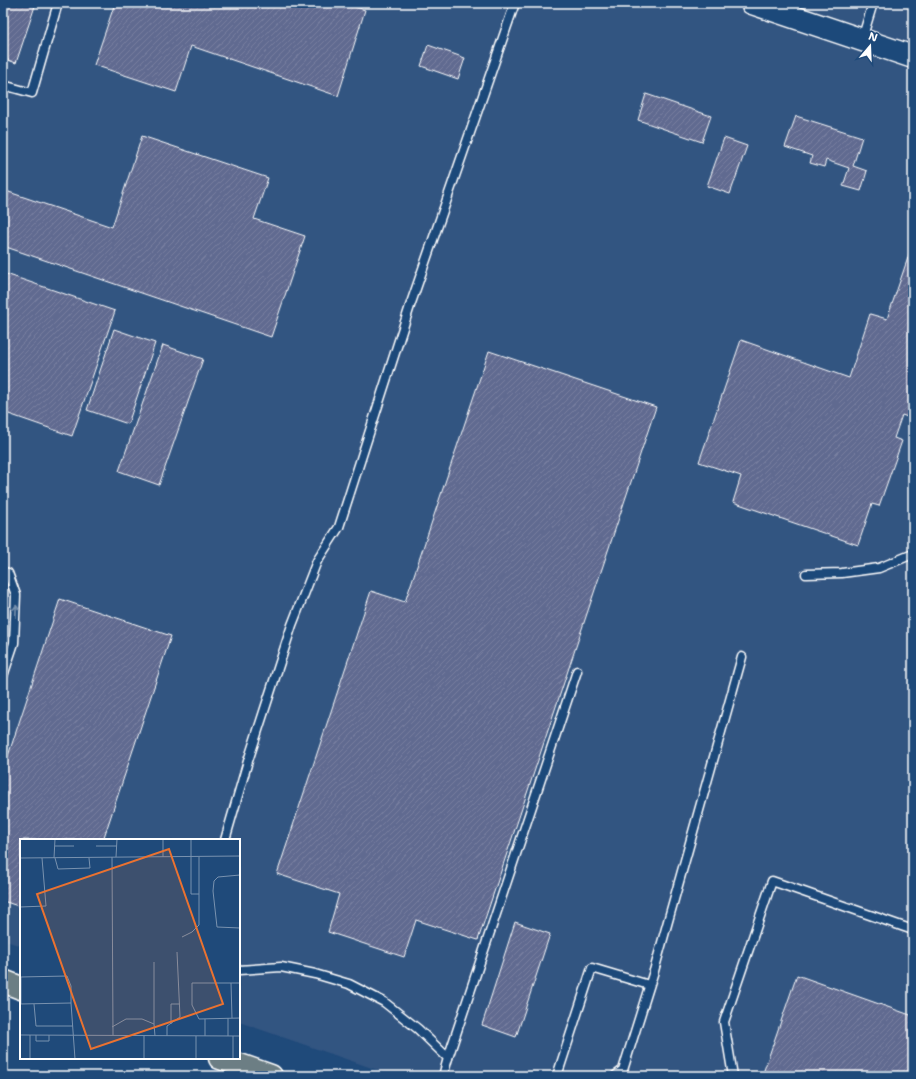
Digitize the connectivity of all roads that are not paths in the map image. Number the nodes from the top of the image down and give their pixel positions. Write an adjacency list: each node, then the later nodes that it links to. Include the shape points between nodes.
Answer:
1 (58, 3): 7 (lane, via 32,93)
2 (514, 3): 14 (lane, via 410,306 339,527 317,561 292,625)
3 (752, 3): 5 (main road)
4 (873, 3): 5 (lane)
5 (862, 40): 6 (main road)
6 (913, 57)
7 (3, 85)
8 (913, 554): 10 (lane, via 879,568)
9 (3, 572): 13 (lane, one-way to 9, via 14,642 16,595 8,573)
10 (806, 574)
11 (742, 657): 18 (lane)
12 (577, 671): 20 (lane)
13 (3, 676)
14 (225, 839)
15 (913, 930): 26 (lane, via 772,881 724,1022)
16 (240, 970): 20 (lane, via 281,968 349,984 384,1002 418,1029)
17 (3, 981): 19 (main road)
18 (649, 985): 24 (lane, via 592,968); 25 (lane, via 623,1070)
19 (20, 988)
20 (448, 1058): 23 (lane)
21 (223, 1059): 22 (main road)
22 (271, 1076)
23 (443, 1076)
24 (556, 1076)
25 (615, 1076)
26 (733, 1076)

